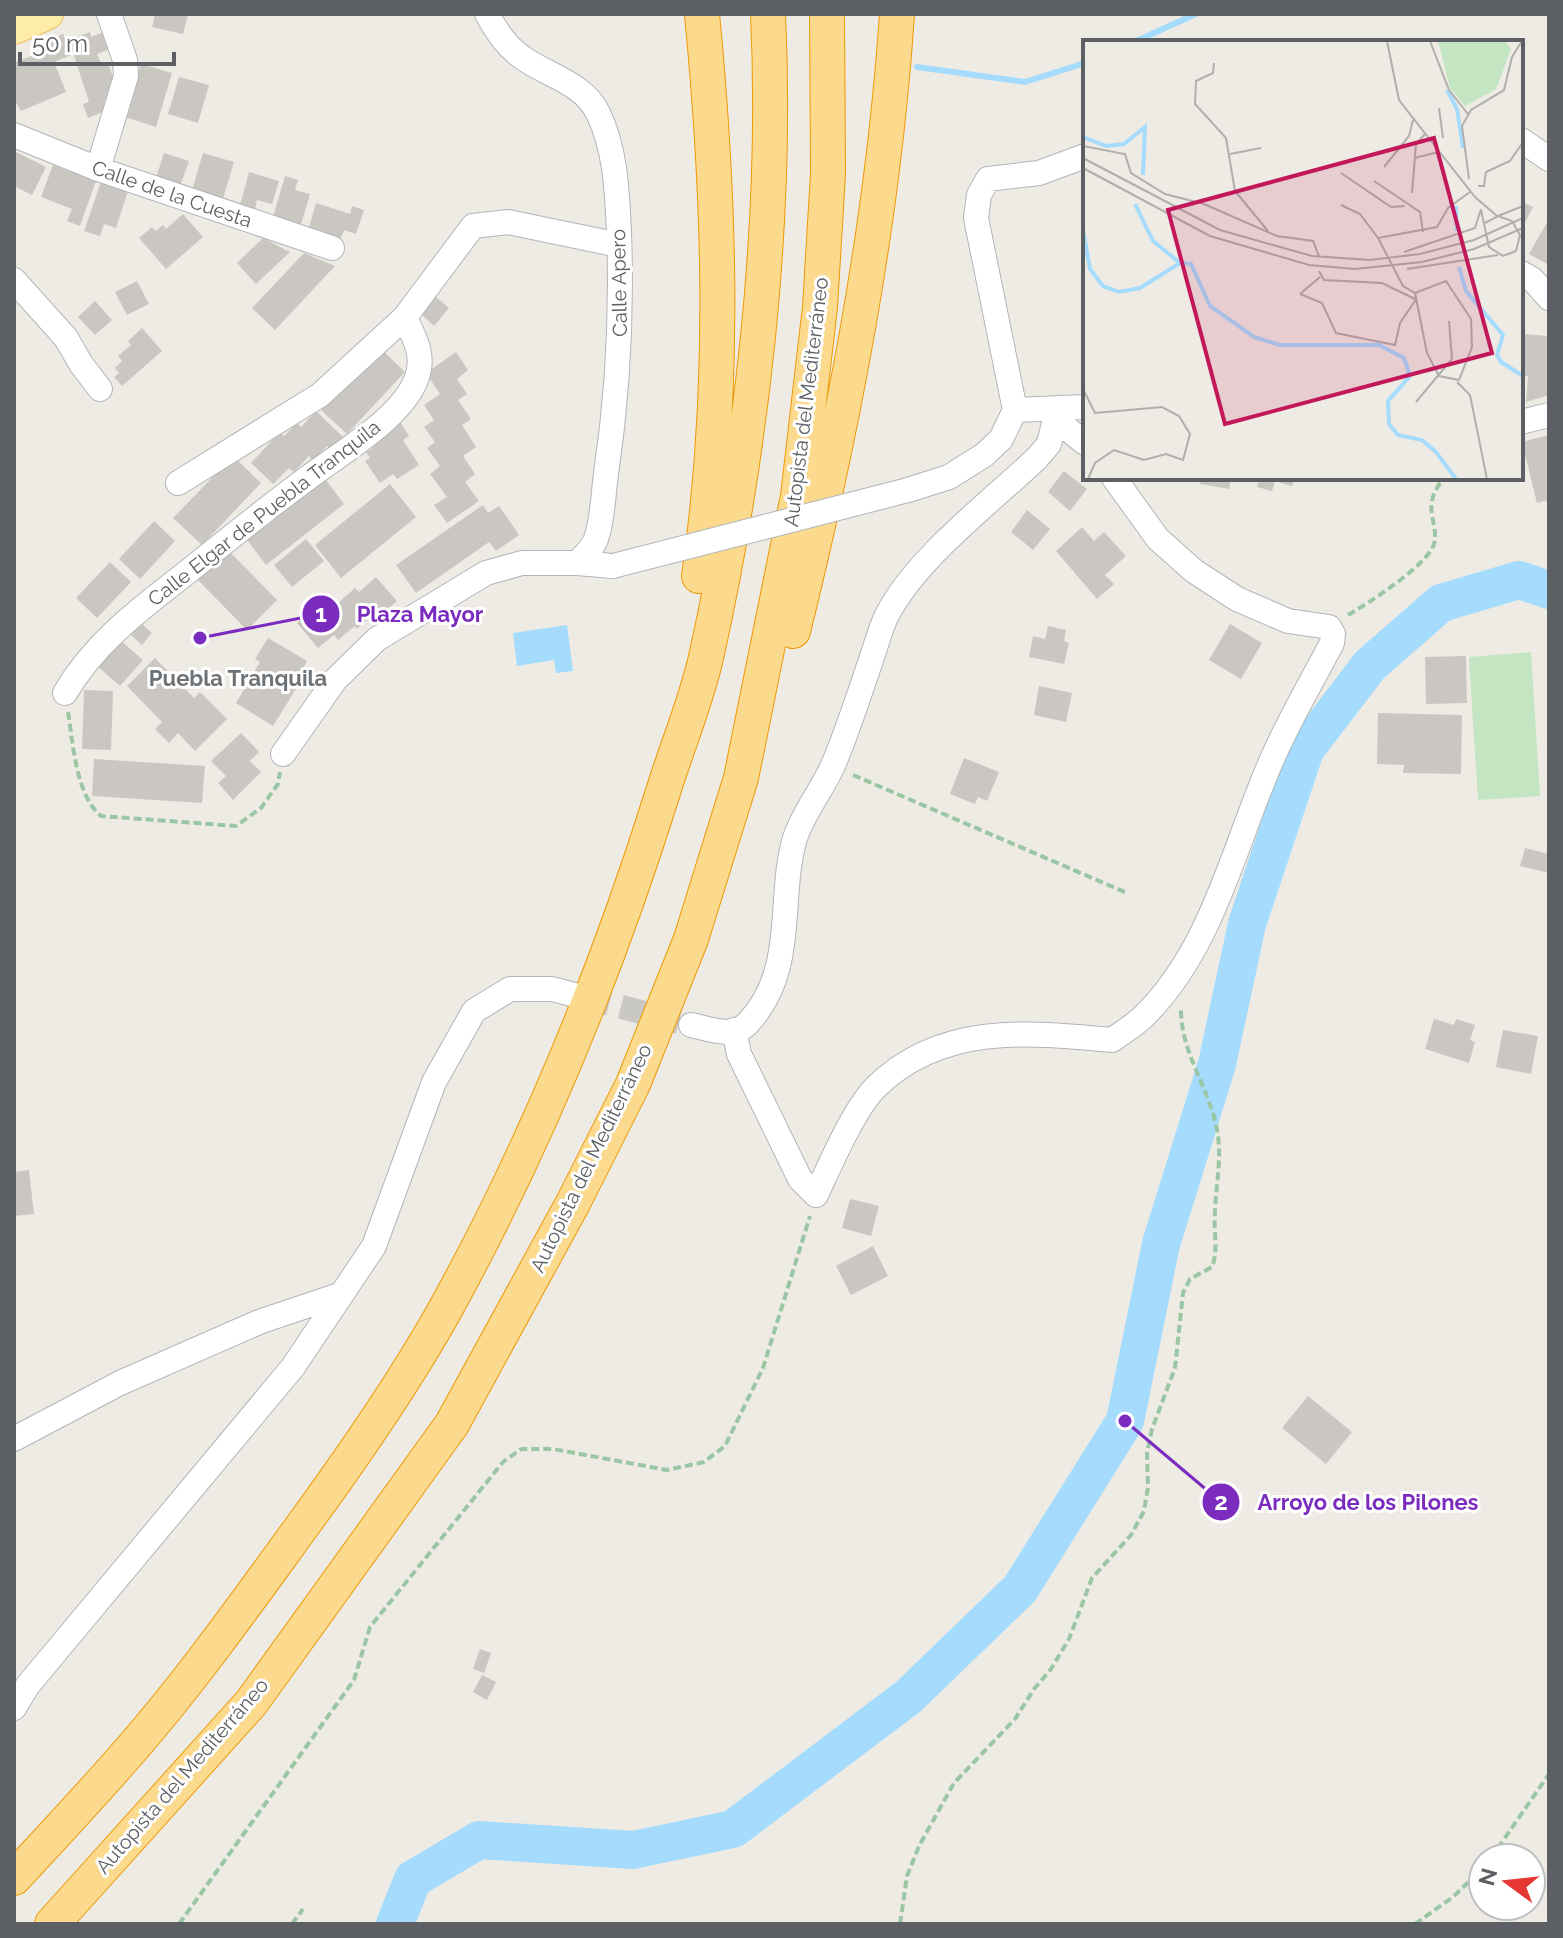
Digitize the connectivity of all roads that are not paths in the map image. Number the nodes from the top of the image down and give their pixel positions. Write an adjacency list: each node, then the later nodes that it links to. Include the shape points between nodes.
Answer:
1 (48, 14): 8 (main road)
2 (109, 14): 13 (street, via 126,76)
3 (487, 14): 14 (street, Calle Apero, via 509,47 583,94 597,110 615,174)
4 (702, 14): 31 (highway, via 717,233 716,392)
5 (768, 14): 31 (highway, via 770,173 761,308 736,501 706,659)
6 (827, 14): 33 (highway, Autopista del Mediterráneo, via 828,174 820,307 798,496)
7 (897, 14): 33 (highway, via 877,219 846,400 780,683)
8 (14, 29)
9 (14, 135): 13 (street, Calle de la Cuesta)
10 (1523, 141): 12 (street)
11 (1083, 157): 22 (street, via 1039,173 988,179 979,195 976,218)
12 (1549, 159)
13 (98, 169): 15 (street, Calle de la Cuesta)
14 (619, 245): 19 (street, via 508,222 473,226); 29 (street, Calle Apero, via 614,424 595,540)
15 (332, 248)
16 (1523, 274): 18 (street)
17 (14, 280): 20 (street, via 66,338)
18 (1549, 298)
19 (405, 317): 28 (street, via 320,395); 30 (street, Calle Elgar de Puebla Tranquila, via 421,355 417,377 394,410 119,627)
20 (100, 389)
21 (1083, 407): 23 (street)
22 (1015, 410): 23 (street); 29 (street, bridge, via 1001,439 949,477 613,566)
23 (1054, 414): 26 (street); 36 (street, via 1049,444 927,560 887,615 833,766 795,838 787,927 777,969 762,1005 746,1026)
24 (1549, 415): 25 (street)
25 (1523, 422)
26 (1083, 441)
27 (1115, 480): 36 (street, via 1158,539 1194,571 1237,599 1288,621 1329,627 1333,634 1273,757 1232,863 1183,967 1141,1018 1112,1040 1003,1033 948,1043 911,1061 874,1089 816,1195 800,1179 739,1054)
28 (178, 483)
29 (577, 563): 32 (street, via 522,563 486,573 377,639 335,680)
30 (65, 693)
31 (683, 729): 40 (highway, via 632,890 576,1040 511,1182 439,1319 355,1453 232,1622 122,1761)
32 (283, 754)
33 (741, 778): 41 (highway, Autopista del Mediterráneo, via 691,939 633,1084 452,1424 251,1703)
34 (586, 998): 37 (street, via 552,989 510,989 474,1011 434,1082 374,1246)
35 (691, 1025): 36 (street, via 724,1033)
36 (734, 1030)
37 (342, 1294): 38 (street, via 259,1322 133,1377); 39 (street, via 293,1367)
38 (14, 1439)
39 (14, 1708)
40 (14, 1878)
41 (52, 1924)

